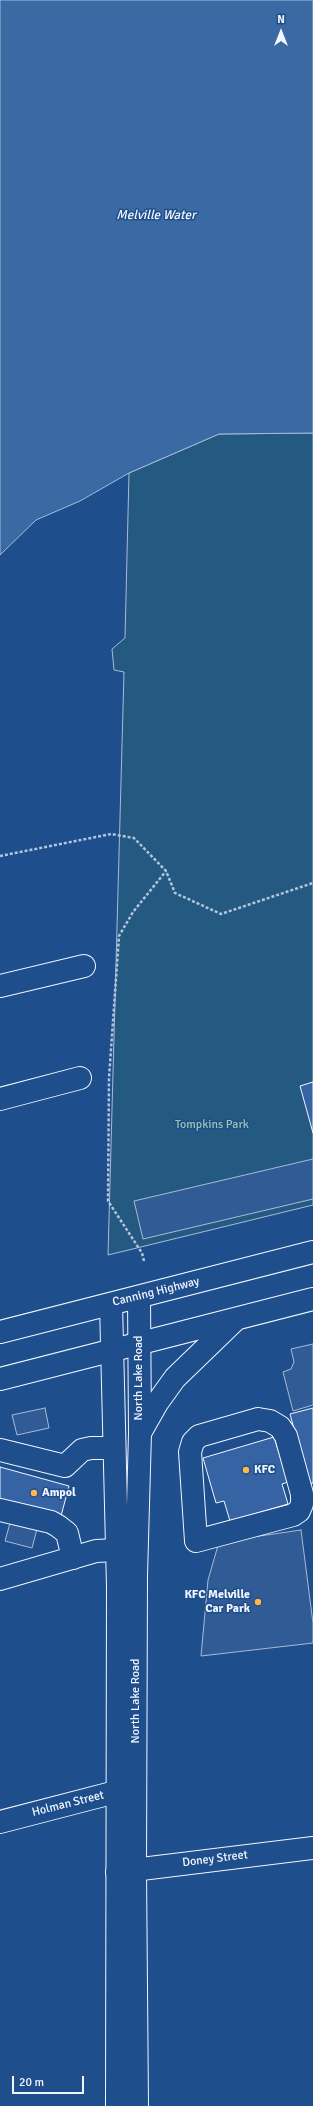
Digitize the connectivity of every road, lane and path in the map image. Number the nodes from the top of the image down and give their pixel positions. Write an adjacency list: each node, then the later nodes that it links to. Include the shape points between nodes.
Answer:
1 (0, 856): 2 (path, via 111,834 134,838)
2 (166, 871): 3 (path, via 175,893 221,914); 9 (path, via 133,912 119,936 109,1078 108,1201 142,1253)
3 (313, 883)
4 (84, 966): 5 (main road)
5 (0, 986)
6 (80, 1078): 7 (main road)
7 (0, 1099)
8 (313, 1252): 10 (main road, Canning Highway)
9 (144, 1261)
10 (139, 1297): 12 (main road, Canning Highway); 15 (main road, North Lake Road)
11 (313, 1299): 13 (main road)
12 (111, 1304): 14 (main road, Canning Highway); 16 (main road, North Lake Road)
13 (238, 1318): 15 (main road); 18 (main road, via 175,1378 157,1403)
14 (0, 1332)
15 (139, 1344): 16 (main road); 18 (main road, North Lake Road)
16 (112, 1351): 17 (main road); 19 (main road, North Lake Road)
17 (0, 1379)
18 (140, 1434): 26 (main road, North Lake Road)
19 (114, 1448): 20 (main road, via 82,1450 65,1466); 23 (main road, North Lake Road)
20 (0, 1450)
21 (0, 1510): 24 (main road, via 58,1526 67,1534)
22 (196, 1541): 22 (main road, via 190,1452 193,1442 199,1436 258,1419 270,1421 286,1436 302,1494 299,1511 293,1515)
23 (117, 1550): 24 (main road, via 96,1551); 26 (main road, North Lake Road, via 118,1677)
24 (73, 1558): 25 (main road)
25 (0, 1579)
26 (127, 1789): 27 (main road, Holman Street); 29 (main road, North Lake Road)
27 (0, 1822)
28 (313, 1848): 29 (main road, Doney Street)
29 (126, 1870): 30 (main road, North Lake Road); 31 (main road, North Lake Road)
30 (118, 2106)
31 (137, 2106)

